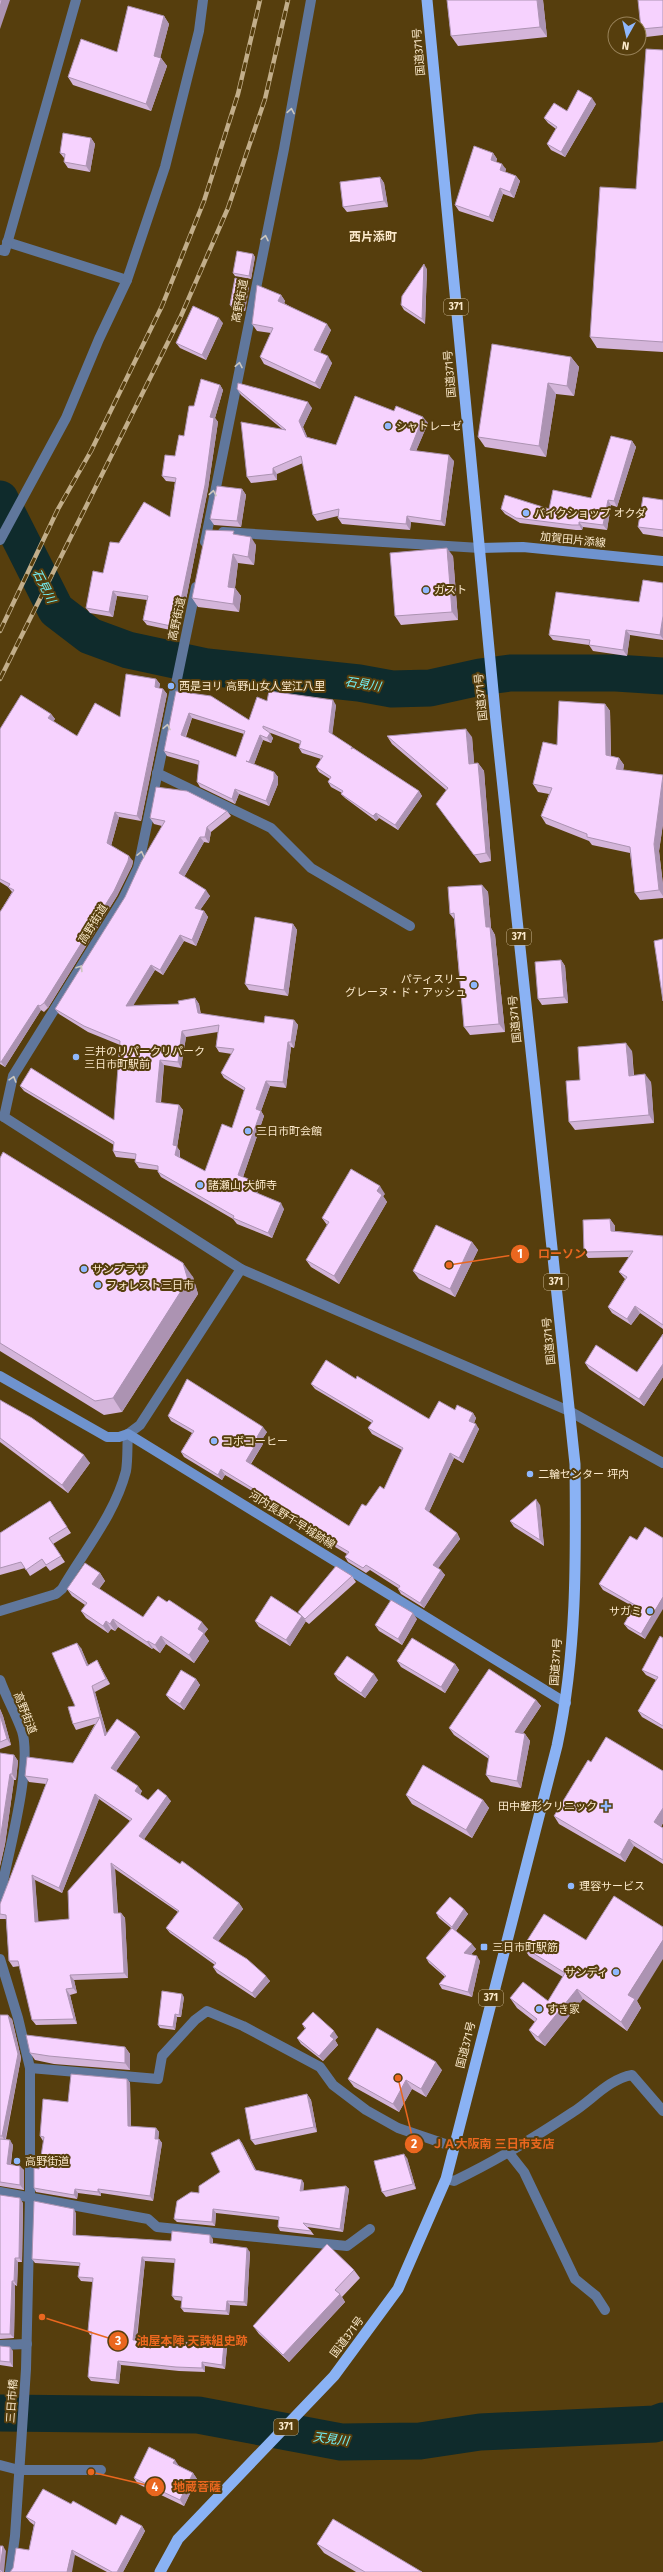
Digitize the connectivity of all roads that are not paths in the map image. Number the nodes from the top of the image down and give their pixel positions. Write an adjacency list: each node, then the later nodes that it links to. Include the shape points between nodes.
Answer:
1 (76, 0): 5 (street)
2 (203, 0): 6 (street, via 199,30 165,167)
3 (311, 0): 7 (street, 高野街道, one-way to 3, via 284,149)
4 (427, 0): 9 (highway, 国道371号 / 371)
5 (3, 246): 6 (street)
6 (127, 280): 8 (street, via 66,418)
7 (207, 531): 9 (street); 10 (street, 高野街道)
8 (0, 540)
9 (480, 548): 11 (main road, 加賀田片添線, via 523,547); 19 (highway, 国道371号 / 371)
10 (202, 554)
11 (663, 561)
12 (198, 578): 13 (street, 高野街道, one-way to 12)
13 (157, 773): 14 (street, via 271,828 311,868); 16 (street, 高野街道, one-way to 13, via 13,1076 123,899 138,868)
14 (410, 926)
15 (0, 1101): 16 (street)
16 (1, 1116): 17 (street)
17 (241, 1269): 19 (street); 20 (street, via 140,1425)
18 (0, 1376): 20 (main road, via 107,1437)
19 (569, 1411): 21 (street); 24 (highway, 国道371号 / 371, via 575,1464 576,1564)
20 (128, 1434): 22 (street, via 126,1470 116,1497 101,1527 62,1590); 24 (main road, 河内長野千早城跡線)
21 (663, 1463)
22 (0, 1612)
23 (0, 1680): 25 (street, 高野街道)
24 (566, 1703): 30 (highway, 国道371号 / 371)
25 (5, 1706): 26 (street, 高野街道, via 22,1731 25,1756 21,1794)
26 (0, 1897)
27 (0, 1959): 28 (street)
28 (30, 2068): 30 (street, via 158,2079 162,2056 195,2020 207,2011 243,2026 320,2067 333,2085 366,2110 398,2128); 34 (street)
29 (663, 2111): 31 (street, via 632,2075 620,2077 576,2110)
30 (454, 2147): 32 (highway, 国道371号 / 371)
31 (509, 2153): 32 (street, via 454,2181); 36 (street, via 524,2172 575,2279 596,2296)
32 (446, 2179): 43 (highway, 国道371号 / 371, via 398,2289 334,2376 178,2539)
33 (0, 2192): 34 (street)
34 (30, 2197): 35 (street, via 148,2219 157,2227 348,2246); 37 (street)
35 (370, 2229)
36 (605, 2310)
37 (27, 2344): 38 (street); 40 (street, 三日市橋)
38 (0, 2345)
39 (0, 2465): 40 (street)
40 (19, 2470): 41 (street); 42 (street, 三日市橋)
41 (102, 2470)
42 (10, 2572)
43 (160, 2572)

